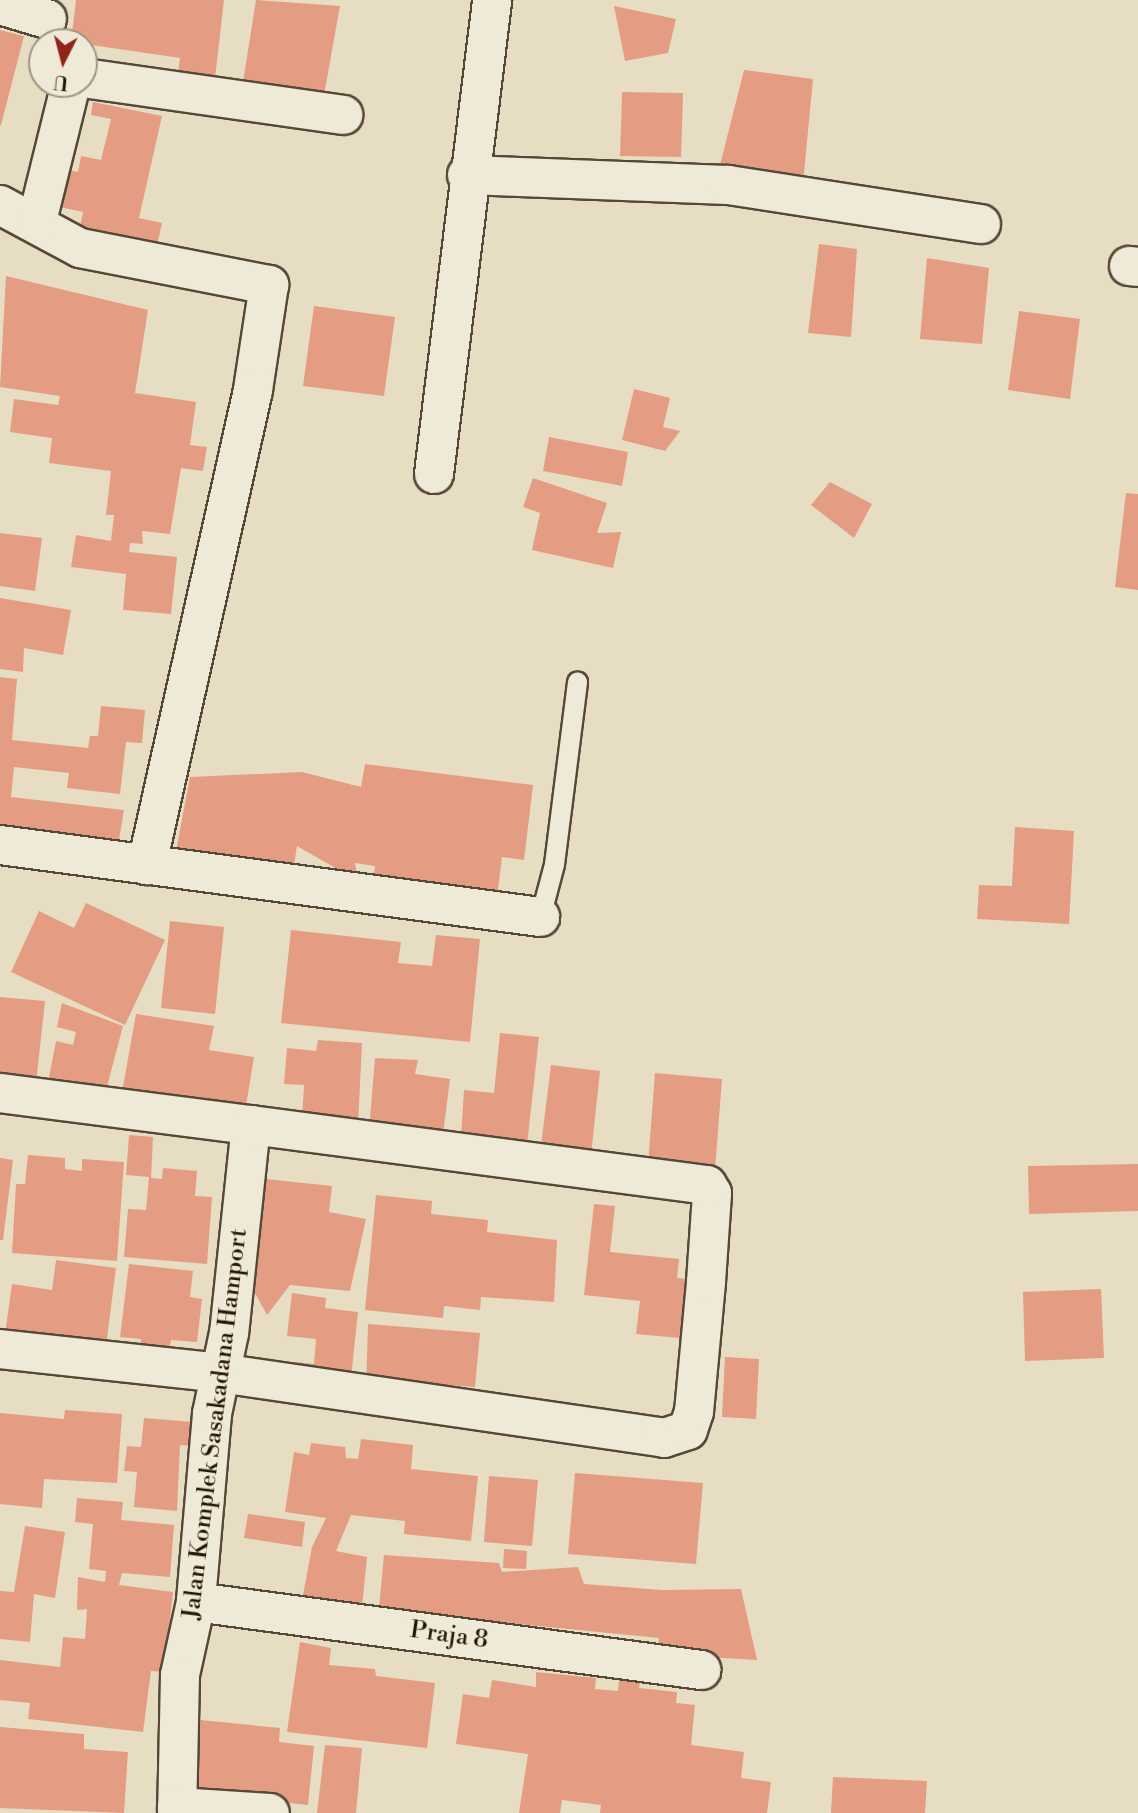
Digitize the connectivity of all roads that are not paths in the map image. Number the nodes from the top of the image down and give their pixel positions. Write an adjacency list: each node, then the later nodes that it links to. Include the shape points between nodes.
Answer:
1 (492, 0): 7 (street)
2 (0, 5): 3 (street)
3 (49, 20)
4 (98, 80): 6 (street)
5 (68, 98): 9 (street)
6 (343, 115)
7 (467, 176): 10 (street, via 728,185); 11 (street)
8 (0, 205): 9 (street)
9 (37, 221): 14 (street, via 52,236 80,248 270,285 251,403)
10 (981, 224)
11 (434, 474)
12 (577, 681): 15 (lane, via 554,864)
13 (0, 845): 14 (street)
14 (147, 865): 15 (street)
15 (540, 917)
16 (0, 1093): 17 (street)
17 (251, 1125): 19 (street, Jalan Komplek Sasakadana Hamport); 19 (street, via 707,1185 712,1193 694,1412 688,1430 664,1438)
18 (0, 1349): 19 (street)
19 (220, 1374): 20 (street, Jalan Komplek Sasakadana Hamport, via 212,1414)
20 (196, 1602): 21 (street, Praja 8); 22 (street, Jalan Komplek Sasakadana Hamport, via 180,1675)
21 (702, 1670)
22 (177, 1810): 23 (street)
23 (270, 1813)

